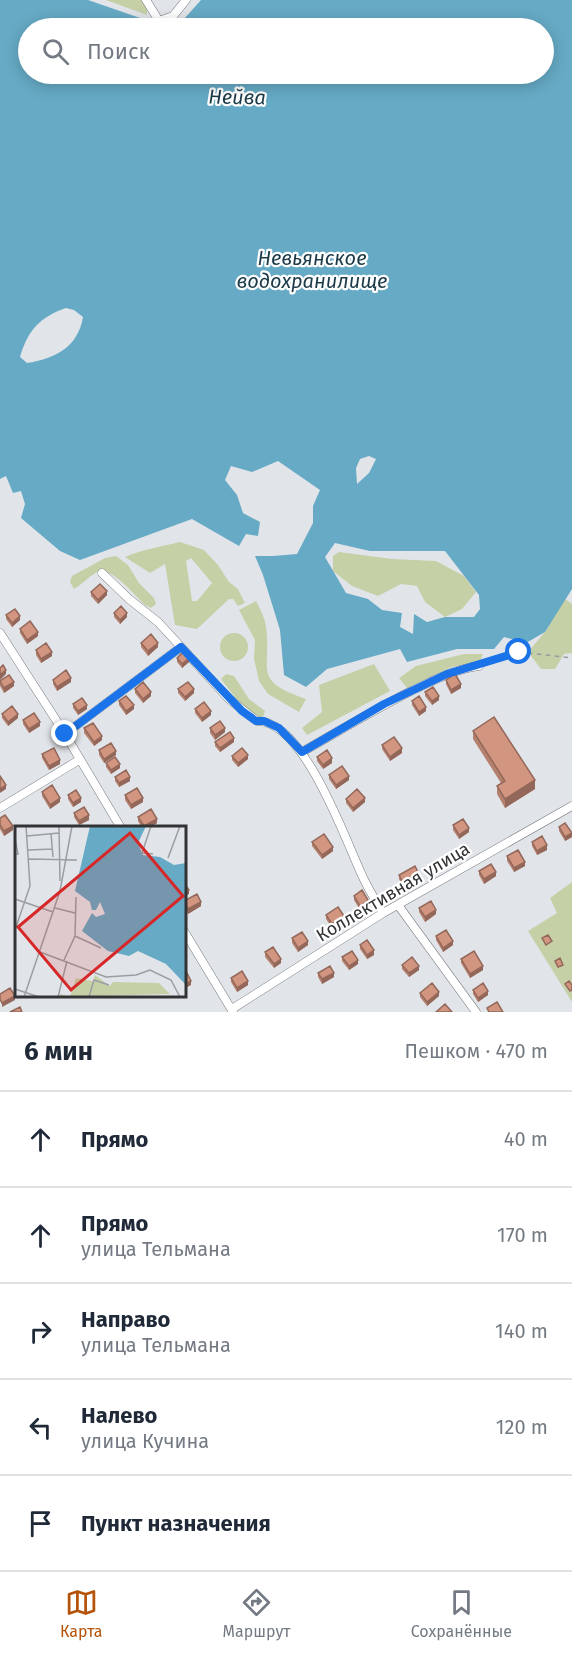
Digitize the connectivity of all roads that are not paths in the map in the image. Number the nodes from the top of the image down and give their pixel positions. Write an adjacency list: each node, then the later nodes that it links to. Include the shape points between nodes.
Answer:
1 (146, 0): 3 (street)
2 (186, 0): 4 (street)
3 (157, 18)
4 (167, 18)
5 (102, 573): 7 (street)
6 (0, 633): 9 (street)
7 (181, 647): 9 (street); 10 (street, via 236,705 256,721 279,728)
8 (478, 666): 10 (street, via 461,668 384,704)
9 (65, 734): 11 (street)
10 (302, 752): 16 (street)
11 (80, 760): 13 (street); 14 (street)
12 (572, 806): 15 (street, Коллективная улица)
13 (0, 808)
14 (120, 826)
15 (398, 905): 16 (street, Коллективная улица); 19 (street)
16 (383, 914): 18 (street, Коллективная улица)
17 (186, 934): 18 (street)
18 (233, 1010)
19 (476, 1012)

